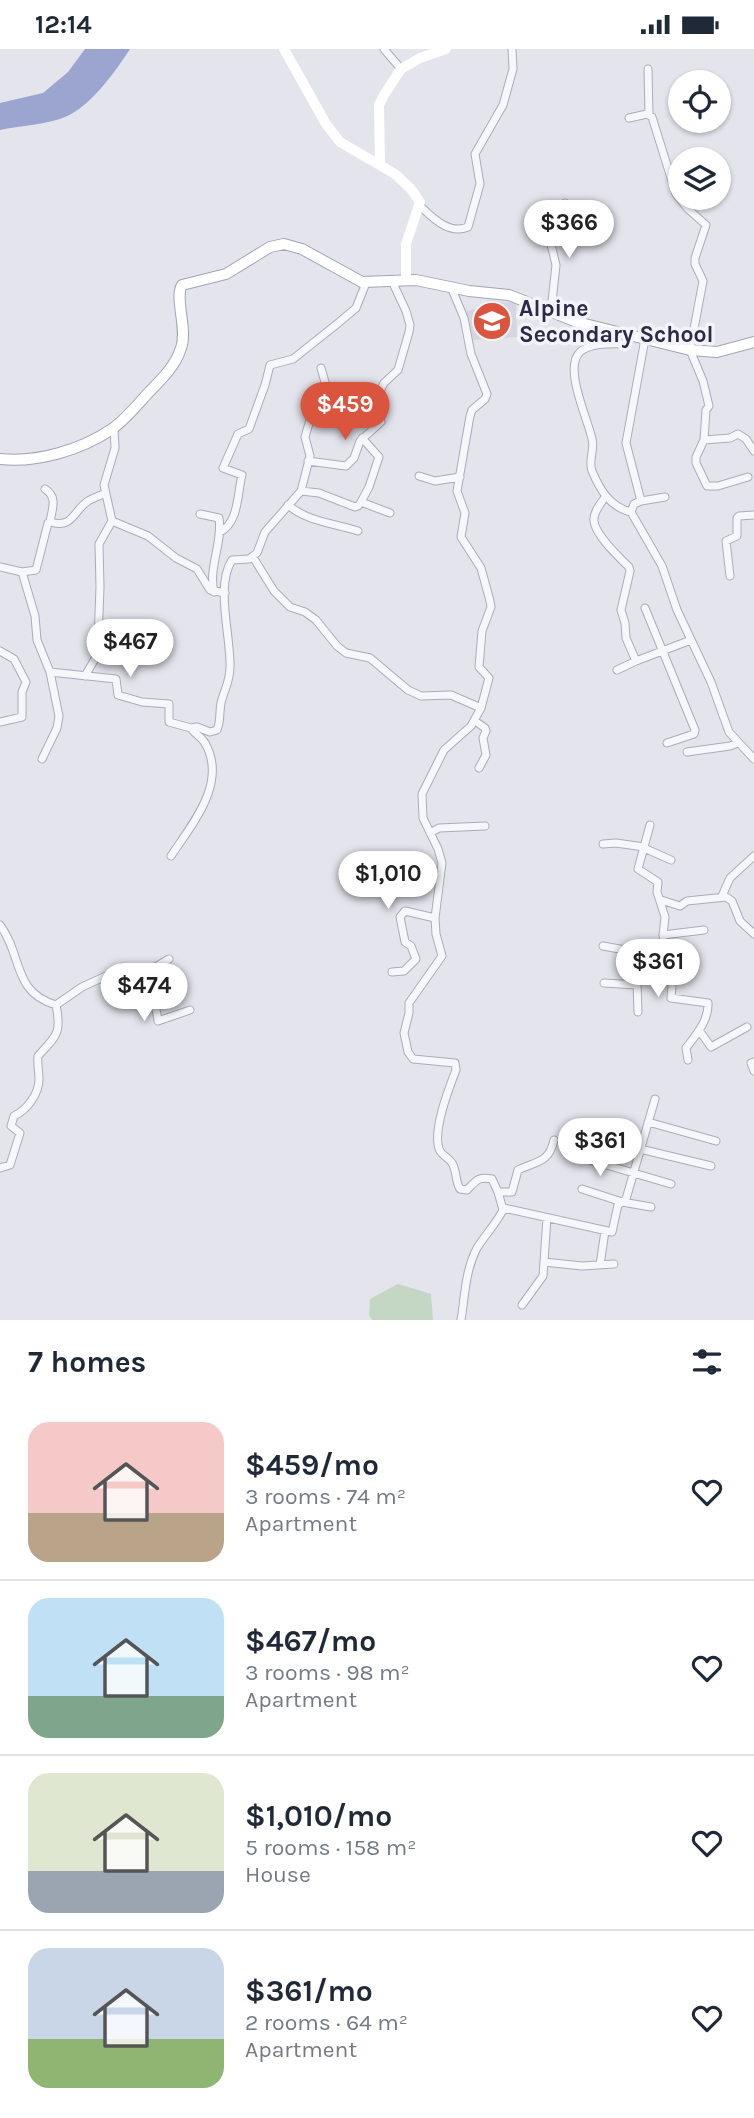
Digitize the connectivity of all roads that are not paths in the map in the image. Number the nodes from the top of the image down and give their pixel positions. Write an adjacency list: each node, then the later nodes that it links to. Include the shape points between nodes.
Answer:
1 (284, 49): 9 (street, via 340,142)
2 (384, 49): 5 (street)
3 (446, 49): 5 (street)
4 (512, 49): 11 (street, via 513,69 503,105 475,154 480,184 468,227 455,230)
5 (401, 69): 9 (street, via 379,105)
6 (648, 69): 7 (street)
7 (649, 115): 8 (street); 20 (street, via 676,194 706,225 695,258 703,281)
8 (629, 118)
9 (380, 163): 11 (street, via 411,189)
10 (565, 202): 16 (street, via 548,232 556,265)
11 (420, 206): 12 (street, via 407,236)
12 (406, 279): 13 (main road); 15 (main road)
13 (392, 281): 14 (main road); 22 (street, via 406,311 409,332 398,370 384,383)
14 (366, 283): 24 (main road, via 284,244 270,247 226,274 186,283 179,290 184,336 175,361); 48 (street, via 356,308 293,359 270,365 249,429 239,434 223,468 242,475 234,517)
15 (451, 287): 16 (main road, via 509,295); 31 (street, via 487,394 471,412)
16 (551, 311): 17 (main road)
17 (632, 335): 18 (main road); 36 (street, via 627,344 584,349 573,370 592,439 591,468)
18 (645, 339): 20 (main road); 38 (street, via 626,443)
19 (754, 342): 20 (main road, via 717,352)
20 (690, 350): 26 (street, via 708,394)
21 (321, 368): 23 (street)
22 (374, 403): 23 (street); 25 (street, via 382,422)
23 (332, 407): 29 (street, via 307,425)
24 (114, 428): 28 (main road, via 57,453); 35 (street, via 115,448)
25 (362, 438): 29 (street, via 346,466); 39 (street, via 379,457)
26 (704, 440): 27 (street, via 738,434); 32 (street, via 696,463 708,486)
27 (754, 451)
28 (0, 459)
29 (307, 461): 34 (street)
30 (419, 476): 31 (street, via 435,481)
31 (460, 477): 63 (street, via 461,537 481,568 491,607 482,631 479,667 489,678)
32 (748, 477)
33 (45, 489): 46 (street, via 53,496)
34 (302, 491): 39 (street, via 355,507); 40 (street)
35 (104, 494): 45 (street); 46 (street, via 87,501 63,525)
36 (606, 496): 41 (street, via 618,509); 59 (street, via 594,521 629,567 621,610)
37 (665, 497): 38 (street)
38 (641, 501): 41 (street)
39 (360, 502): 42 (street)
40 (288, 505): 47 (street, via 296,512); 49 (street, via 265,532)
41 (631, 512): 56 (street, via 662,566)
42 (390, 513)
43 (200, 514): 48 (street, via 219,518)
44 (754, 515): 52 (street, via 739,516 737,536 726,541)
45 (112, 521): 53 (street, via 148,536 197,569 208,589); 62 (street, via 100,541 98,642)
46 (50, 522): 51 (street, via 36,571)
47 (358, 531)
48 (220, 532): 53 (street, via 211,579)
49 (253, 557): 54 (street, via 232,560); 63 (street, via 274,591 290,607 316,620 346,653 370,658 408,690 451,695)
50 (0, 567): 51 (street)
51 (22, 572): 61 (street, via 37,640)
52 (730, 576)
53 (214, 591): 54 (street)
54 (225, 593): 66 (street, via 230,669 219,725 210,732)
55 (645, 608): 58 (street)
56 (691, 640): 58 (street); 68 (street, via 729,732)
57 (0, 650): 65 (street, via 14,659 26,682 22,717)
58 (662, 651): 59 (street); 67 (street, via 695,730)
59 (636, 661): 60 (street)
60 (617, 670)
61 (50, 672): 62 (street); 70 (street, via 59,716)
62 (85, 676): 66 (street, via 116,679 118,695 169,704 169,722)
63 (481, 708): 64 (street)
64 (475, 721): 72 (street, via 486,731 486,755); 75 (street, via 443,750 424,787 422,811)
65 (0, 722)
66 (191, 728): 78 (street, via 209,752 211,789)
67 (667, 743)
68 (738, 743): 69 (street); 71 (street)
69 (687, 752)
70 (43, 759)
71 (754, 759)
72 (480, 768)
73 (650, 825): 77 (street)
74 (485, 826): 75 (street, via 439,828)
75 (430, 833): 83 (street, via 442,863)
76 (603, 844): 77 (street)
77 (644, 848): 80 (street); 82 (street, via 638,869 658,882)
78 (171, 856)
79 (754, 856): 81 (street, via 730,878)
80 (671, 860)
81 (722, 896): 82 (street, via 680,906); 86 (street, via 732,901 740,921)
82 (661, 900): 87 (street)
83 (436, 918): 92 (street, via 405,911 400,917 405,942 416,959 404,971); 118 (street, via 442,956 411,998 404,1037 413,1059 455,1063 438,1142 453,1164 457,1185 467,1190 484,1177 492,1179)
84 (0, 925): 98 (street, via 27,987 36,998)
85 (704, 930): 87 (street)
86 (754, 934)
87 (663, 936): 89 (street)
88 (603, 946): 90 (street)
89 (666, 949): 90 (street); 102 (street, via 671,998 708,1003)
90 (636, 952): 95 (street)
91 (169, 959): 97 (street, via 146,970 123,968 134,991)
92 (392, 972)
93 (106, 976): 98 (street)
94 (604, 983): 95 (street)
95 (637, 985): 100 (street)
96 (179, 986): 97 (street)
97 (146, 998): 99 (street, via 155,1007 158,1021)
98 (56, 1005): 114 (street, via 56,1036 38,1056 36,1092 24,1112 15,1116 11,1126 20,1133 18,1143 10,1165)
99 (190, 1010)
100 (638, 1012)
101 (747, 1027): 102 (street, via 711,1047)
102 (699, 1030): 103 (street, via 686,1048)
103 (688, 1060)
104 (754, 1062): 105 (street)
105 (754, 1071)
106 (655, 1099): 107 (street)
107 (648, 1122): 110 (street); 111 (street)
108 (610, 1139): 111 (street)
109 (554, 1140): 118 (street, via 544,1159 518,1170 512,1192)
110 (716, 1142)
111 (641, 1149): 113 (street); 115 (street)
112 (576, 1156): 115 (street)
113 (711, 1166)
114 (0, 1168)
115 (633, 1174): 116 (street); 119 (street)
116 (671, 1184)
117 (582, 1189): 119 (street)
118 (498, 1192): 121 (street)
119 (622, 1202): 120 (street); 123 (street, via 612,1232)
120 (650, 1207)
121 (503, 1208): 122 (street); 128 (street, via 473,1258)
122 (547, 1217): 123 (street); 124 (street)
123 (605, 1231): 126 (street)
124 (544, 1262): 126 (street); 127 (street, via 544,1276)
125 (614, 1264): 126 (street)
126 (600, 1265)
127 (522, 1305)
128 (461, 1320)

